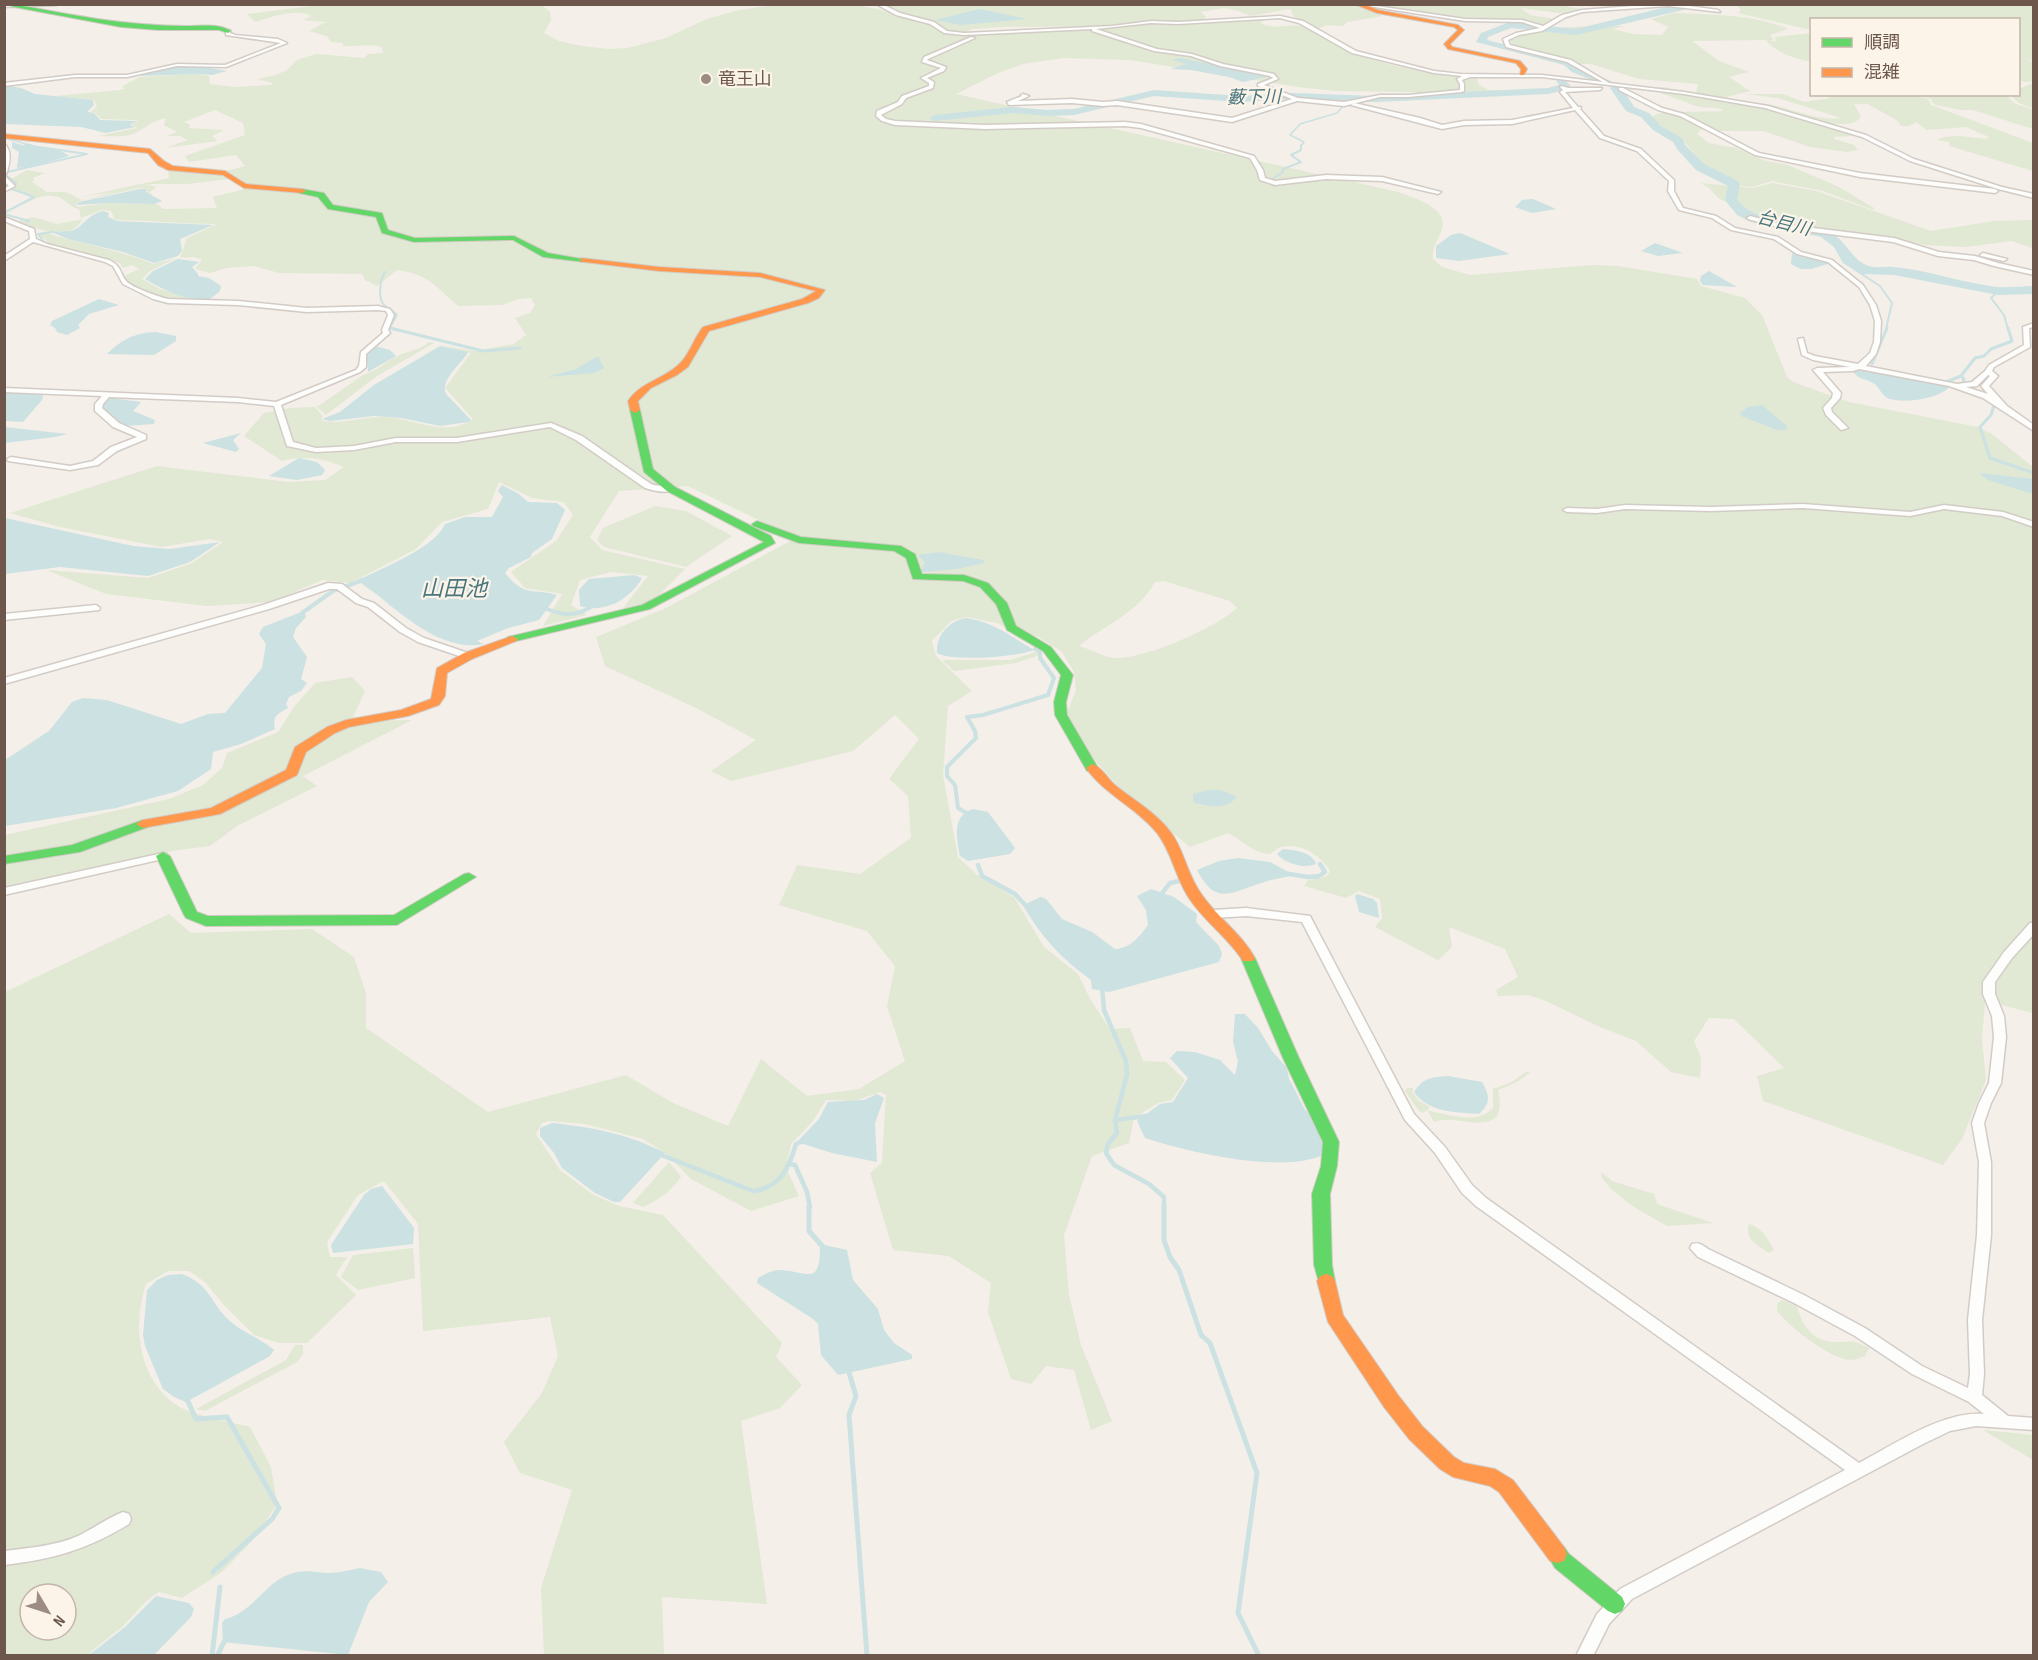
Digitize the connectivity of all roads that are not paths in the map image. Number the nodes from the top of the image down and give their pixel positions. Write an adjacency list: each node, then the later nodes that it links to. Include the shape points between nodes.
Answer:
1 (57, 4): 5 (street)
2 (878, 4): 10 (street, via 952,33)
3 (1356, 4): 8 (street, via 1465,20 1522,21); 11 (street, via 1456,26 1461,30 1447,44 1450,48 1518,62 1524,69)
4 (1668, 5): 6 (street); 8 (street, via 1576,12)
5 (8, 6): 9 (street, via 127,25)
6 (1718, 10)
7 (1040, 29): 10 (street); 12 (street, via 1280,16 1301,22 1354,52 1434,72); 18 (street, via 1101,31 1145,47 1196,55 1222,65 1268,74 1276,77 1260,85)
8 (1542, 29): 15 (street, via 1518,33 1505,43 1569,61)
9 (228, 31): 14 (street, via 234,36 285,43 226,66 183,64 127,76 75,76)
10 (1000, 31): 26 (street, via 962,41 926,58 927,64 944,67 924,78 932,82 931,87 901,98 900,103 878,115 895,123 935,125 1136,126 1252,158 1262,179 1270,182 1326,177 1376,179)
11 (1522, 74): 12 (street); 13 (street)
12 (1472, 75): 19 (street, via 1459,78 1462,91 1380,96)
13 (1557, 78): 15 (street); 16 (street, via 1556,84)
14 (4, 85)
15 (1613, 85): 16 (street); 27 (street, via 1775,110 1864,136 1904,157); 27 (street, via 1767,156 1860,175)
16 (1565, 89): 20 (street, via 1562,92)
17 (1023, 95): 18 (street, via 1027,96 1009,103 1072,101 1141,106 1232,120)
18 (1297, 99): 19 (street)
19 (1351, 104): 20 (street, via 1442,127 1516,122)
20 (1579, 108): 38 (street, via 1602,137 1636,148 1666,174 1681,209 1714,217 1733,229 1776,238 1799,253 1834,262 1861,286 1878,321 1873,354)
21 (4, 136): 48 (street, via 150,151 162,164 184,172 220,172 244,186 313,192 331,207 379,215 385,231 407,239 514,238 546,255 659,269 760,275 819,288 821,293 805,301 706,329 693,355 680,369 636,394 633,401 646,465)
22 (4, 144): 23 (street, via 8,156)
23 (4, 172)
24 (4, 177): 25 (street, via 12,186)
25 (4, 190)
26 (1438, 192)
27 (2019, 193): 28 (street)
28 (2034, 196)
29 (1750, 218): 32 (street, via 1886,238)
30 (4, 220): 31 (street, via 32,230)
31 (33, 240): 33 (street); 43 (street, via 116,265 125,283 168,301 307,310 378,308 391,312 387,333 363,353 358,371)
32 (1929, 251): 34 (street); 35 (street)
33 (4, 259)
34 (2004, 259)
35 (2034, 273)
36 (2034, 325): 39 (street, via 2026,327 2028,346 1991,366)
37 (1802, 339): 38 (street, via 1804,354)
38 (1858, 368): 40 (street); 45 (street, via 1817,370 1837,393 1827,408)
39 (1988, 372): 40 (street, via 1978,382); 44 (street, via 1994,376 1986,388)
40 (1951, 384): 44 (street, via 1985,396)
41 (4, 390): 42 (street)
42 (107, 395): 43 (street); 47 (street, via 98,409 116,425 143,437 114,448 95,463 70,468)
43 (278, 404): 48 (street, via 291,444 316,450 404,439 457,440 551,425 579,438 648,486)
44 (2004, 408): 46 (street)
45 (1844, 428)
46 (2034, 429)
47 (11, 459)
48 (670, 489): 49 (street)
49 (714, 509): 54 (street, via 770,543 646,607 532,633); 60 (street, via 799,540 897,548 911,556 917,577 968,578 987,586 1003,606 1009,626 1049,650 1067,675 1061,715 1106,786 1160,827 1194,895)
50 (1567, 510): 51 (street, via 1803,506 1910,514 1944,507 2003,514)
51 (2034, 525)
52 (96, 608): 53 (street)
53 (4, 617)
54 (468, 656): 55 (street, via 421,640 371,605 341,588 328,586); 57 (street, via 441,671 435,702 331,730 300,750 292,772 215,811 133,826 59,852)
55 (4, 681)
56 (163, 856): 58 (street, via 191,915 206,921 397,920); 59 (street)
57 (4, 860)
58 (470, 877)
59 (4, 892)
60 (1214, 914): 66 (street, via 1246,912 1306,919 1409,1117 1440,1150 1467,1189); 69 (street, via 1247,955 1331,1142 1321,1194 1323,1265 1334,1317 1416,1433 1453,1467 1485,1474 1506,1485 1562,1561)
61 (2034, 926): 63 (street, via 1989,982 2000,1037 1995,1083 1978,1123 1985,1162 1984,1235 1975,1320)
62 (1697, 1248): 63 (street, via 1860,1332 1917,1370)
63 (1974, 1398): 64 (street)
64 (2004, 1420): 65 (street); 66 (street, via 1948,1425)
65 (2034, 1424)
66 (1858, 1471): 69 (street, via 1626,1594)
67 (123, 1519): 68 (street, via 77,1545)
68 (4, 1558)
69 (1615, 1604): 70 (street)
70 (1584, 1656)

